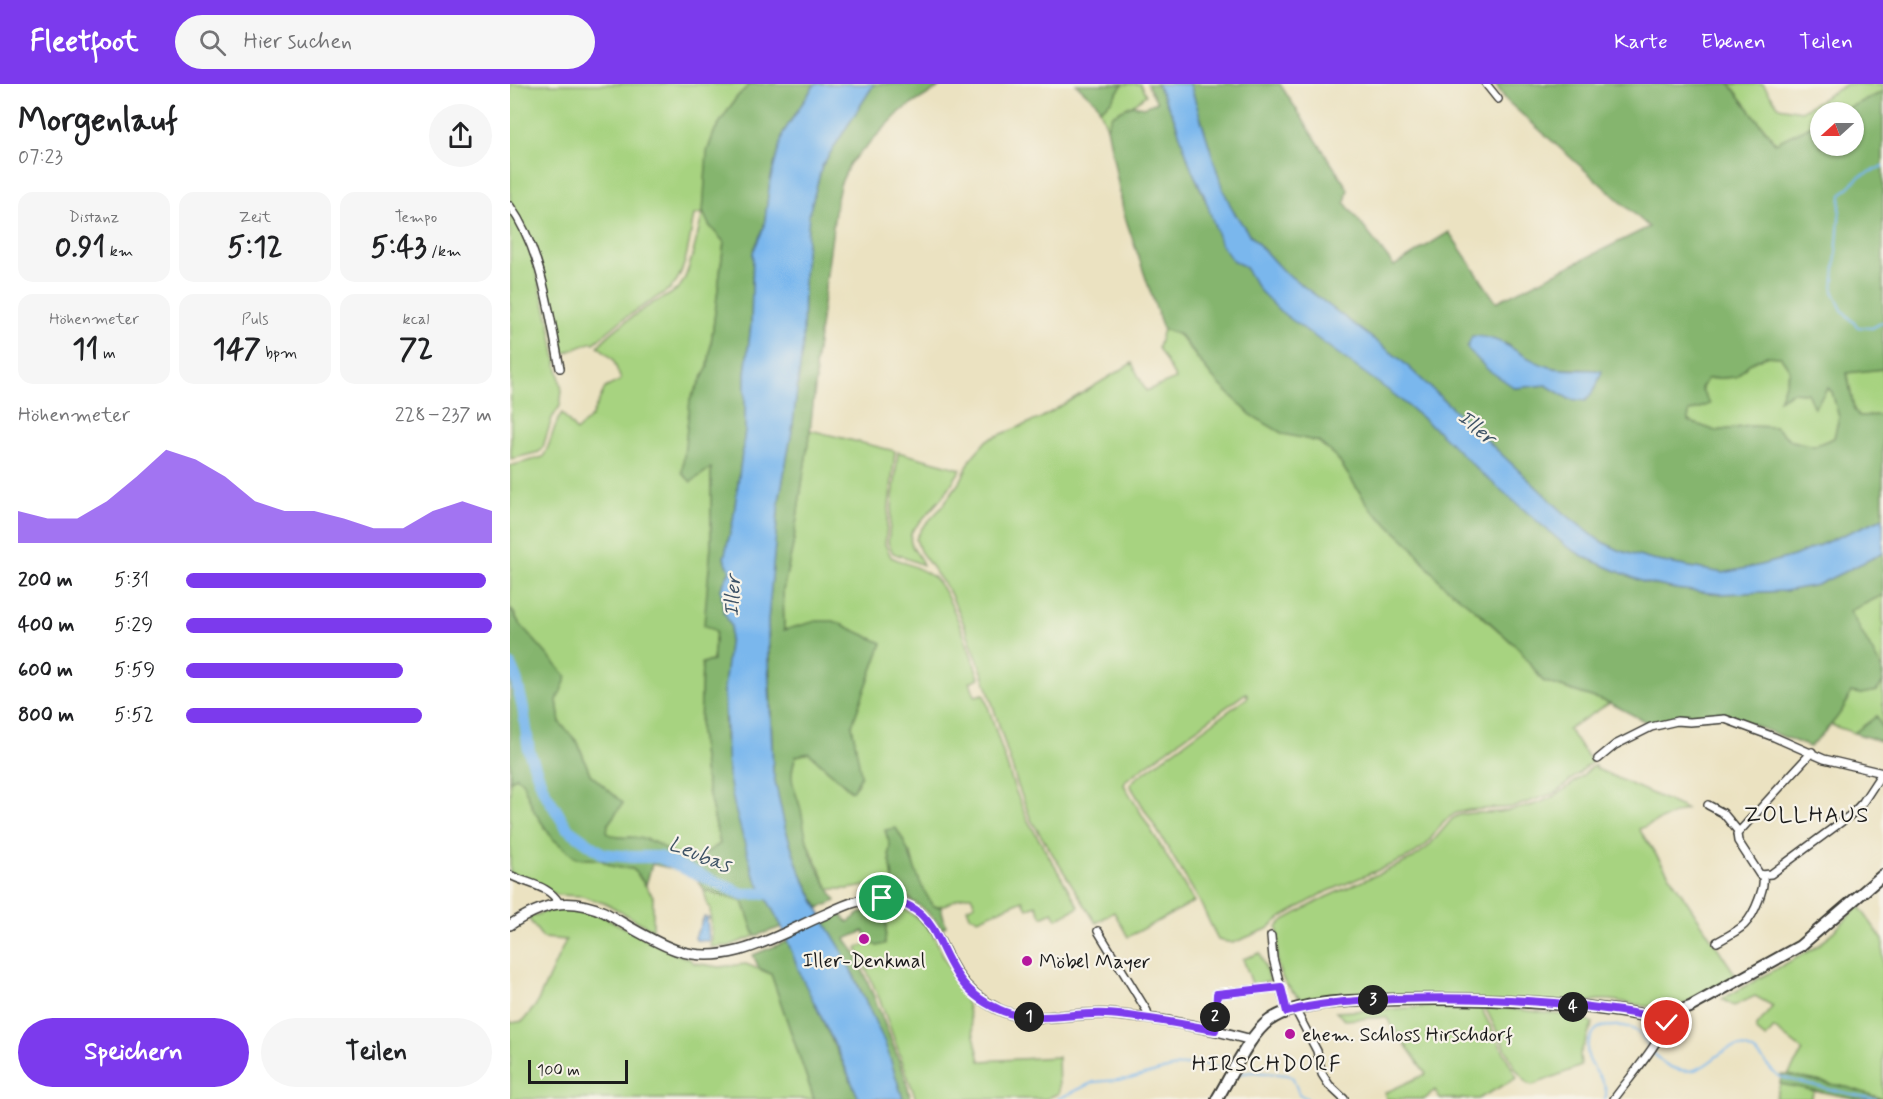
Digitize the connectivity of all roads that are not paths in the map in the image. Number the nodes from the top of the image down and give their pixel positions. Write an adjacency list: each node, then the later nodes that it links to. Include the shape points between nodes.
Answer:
1 (1486, 84): 2 (street)
2 (1498, 99)
3 (510, 206): 4 (street, via 536,260)
4 (560, 368)
5 (1812, 752): 6 (street, via 1725,719 1714,719 1651,727 1615,745); 7 (street, via 1835,762); 9 (street)
6 (1598, 759)
7 (1883, 773): 12 (street, via 1852,814 1787,863)
8 (1708, 805): 9 (street, via 1724,813)
9 (1738, 831): 12 (street, via 1738,841)
10 (510, 875): 13 (street, via 549,891)
11 (1883, 875): 20 (main road, via 1800,946 1707,999)
12 (1763, 876): 17 (street, via 1763,890 1749,921)
13 (559, 903): 14 (street, via 531,912); 21 (street, via 592,907 666,946 707,956 732,954 857,901 882,898 912,908 929,922 968,988 997,1009 1038,1017 1086,1013)
14 (510, 925)
15 (1098, 931): 21 (street, via 1147,1011)
16 (1271, 936): 18 (street)
17 (1717, 942)
18 (1281, 987): 19 (street); 22 (street, via 1217,994)
19 (1291, 1011): 20 (main road, via 1358,1001 1457,998); 23 (main road, via 1268,1021); 25 (street, via 1317,1051 1322,1074)
20 (1669, 1015): 26 (street, via 1652,1047)
21 (1148, 1019): 22 (street)
22 (1215, 1030): 23 (street)
23 (1252, 1041): 24 (main road)
24 (1216, 1099)
25 (1344, 1099)
26 (1614, 1099)

